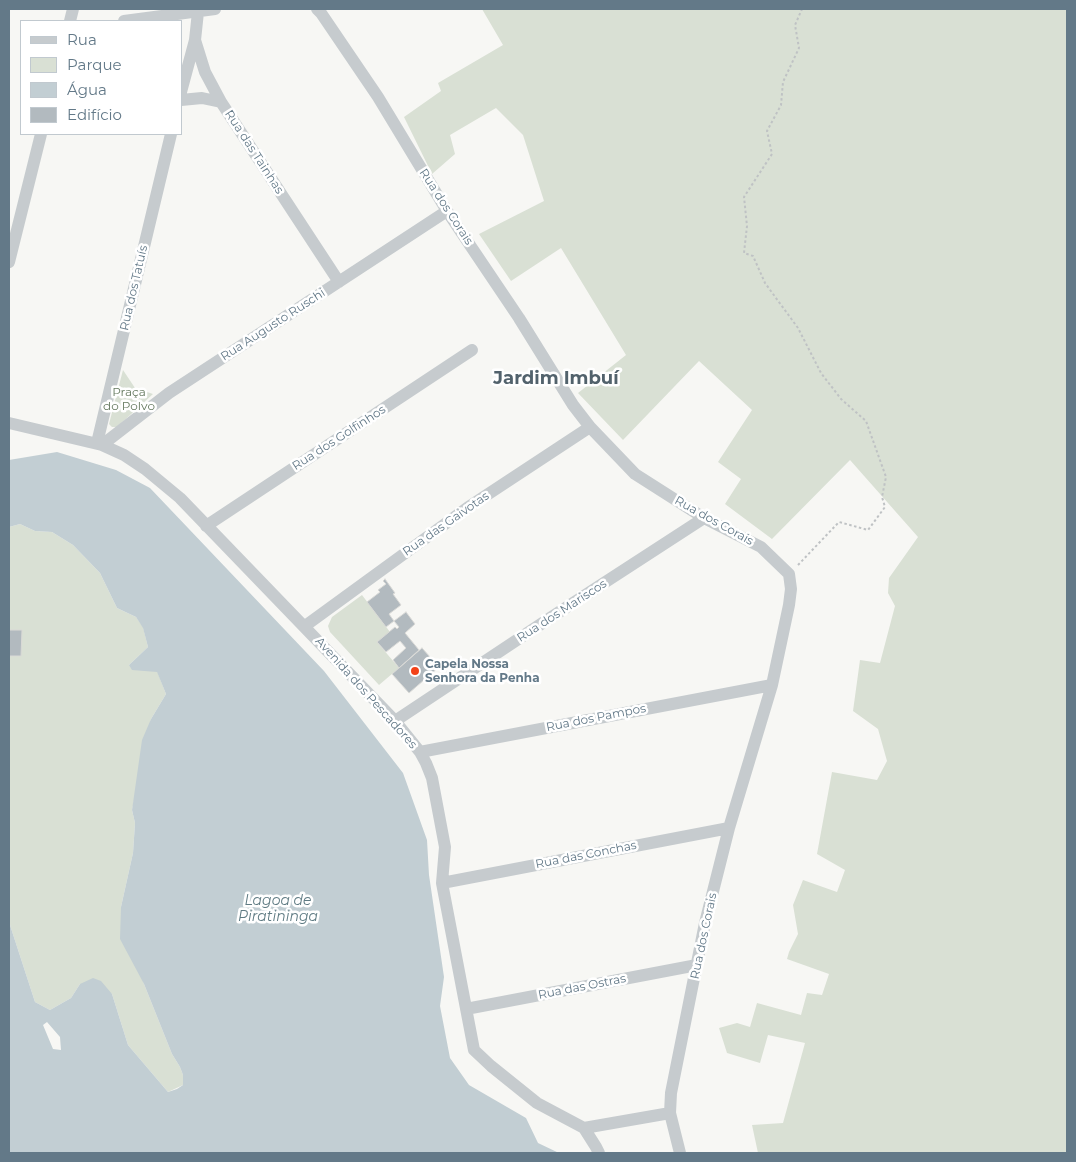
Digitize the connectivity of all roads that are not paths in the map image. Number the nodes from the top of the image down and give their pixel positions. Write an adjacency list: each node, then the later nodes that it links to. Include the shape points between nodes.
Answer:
1 (215, 9): 3 (street)
2 (317, 9): 11 (street, Rua dos Corais, via 378,97)
3 (198, 12): 4 (street); 5 (street, Rua das Tainhas)
4 (132, 20)
5 (195, 40): 6 (street); 8 (street, Rua das Tainhas, via 205,72)
6 (182, 88)
7 (182, 100): 8 (street, via 202,98)
8 (221, 102): 13 (street, Rua das Tainhas)
9 (41, 135): 12 (street)
10 (171, 135): 17 (street, Rua dos Tatuís)
11 (447, 211): 13 (street, Rua Augusto Ruschi); 16 (street, Rua dos Corais, via 573,405)
12 (9, 262)
13 (339, 282): 17 (street, Rua Augusto Ruschi, via 169,393)
14 (472, 350): 19 (street, Rua dos Golfinhos)
15 (9, 423): 17 (street, Avenida dos Pescadores)
16 (590, 426): 18 (street, Rua dos Corais, via 635,474); 20 (street, Rua das Gaivotas, via 467,508)
17 (99, 444): 19 (street, Avenida dos Pescadores, via 145,469 180,498)
18 (704, 518): 21 (street, Rua dos Corais, via 760,547 789,574 789,605); 22 (street, Rua dos Mariscos)
19 (206, 526): 20 (street, Avenida dos Pescadores)
20 (305, 626): 22 (street, Avenida dos Pescadores)
21 (772, 685): 23 (street, Rua dos Pampos); 24 (street, Rua dos Corais)
22 (395, 721): 23 (street, Avenida dos Pescadores)
23 (420, 752): 25 (street, Avenida dos Pescadores, via 432,778 445,847)
24 (729, 828): 25 (street, Rua das Conchas); 26 (street, Rua dos Corais)
25 (442, 883): 27 (street, Avenida dos Pescadores)
26 (697, 965): 27 (street, Rua das Ostras); 28 (street, Rua dos Corais, via 671,1093)
27 (466, 1009): 29 (street, Avenida dos Pescadores, via 474,1050 537,1102)
28 (670, 1113): 29 (street); 31 (street, Rua dos Corais)
29 (584, 1128): 30 (street, Avenida dos Pescadores)
30 (599, 1153)
31 (680, 1153)

